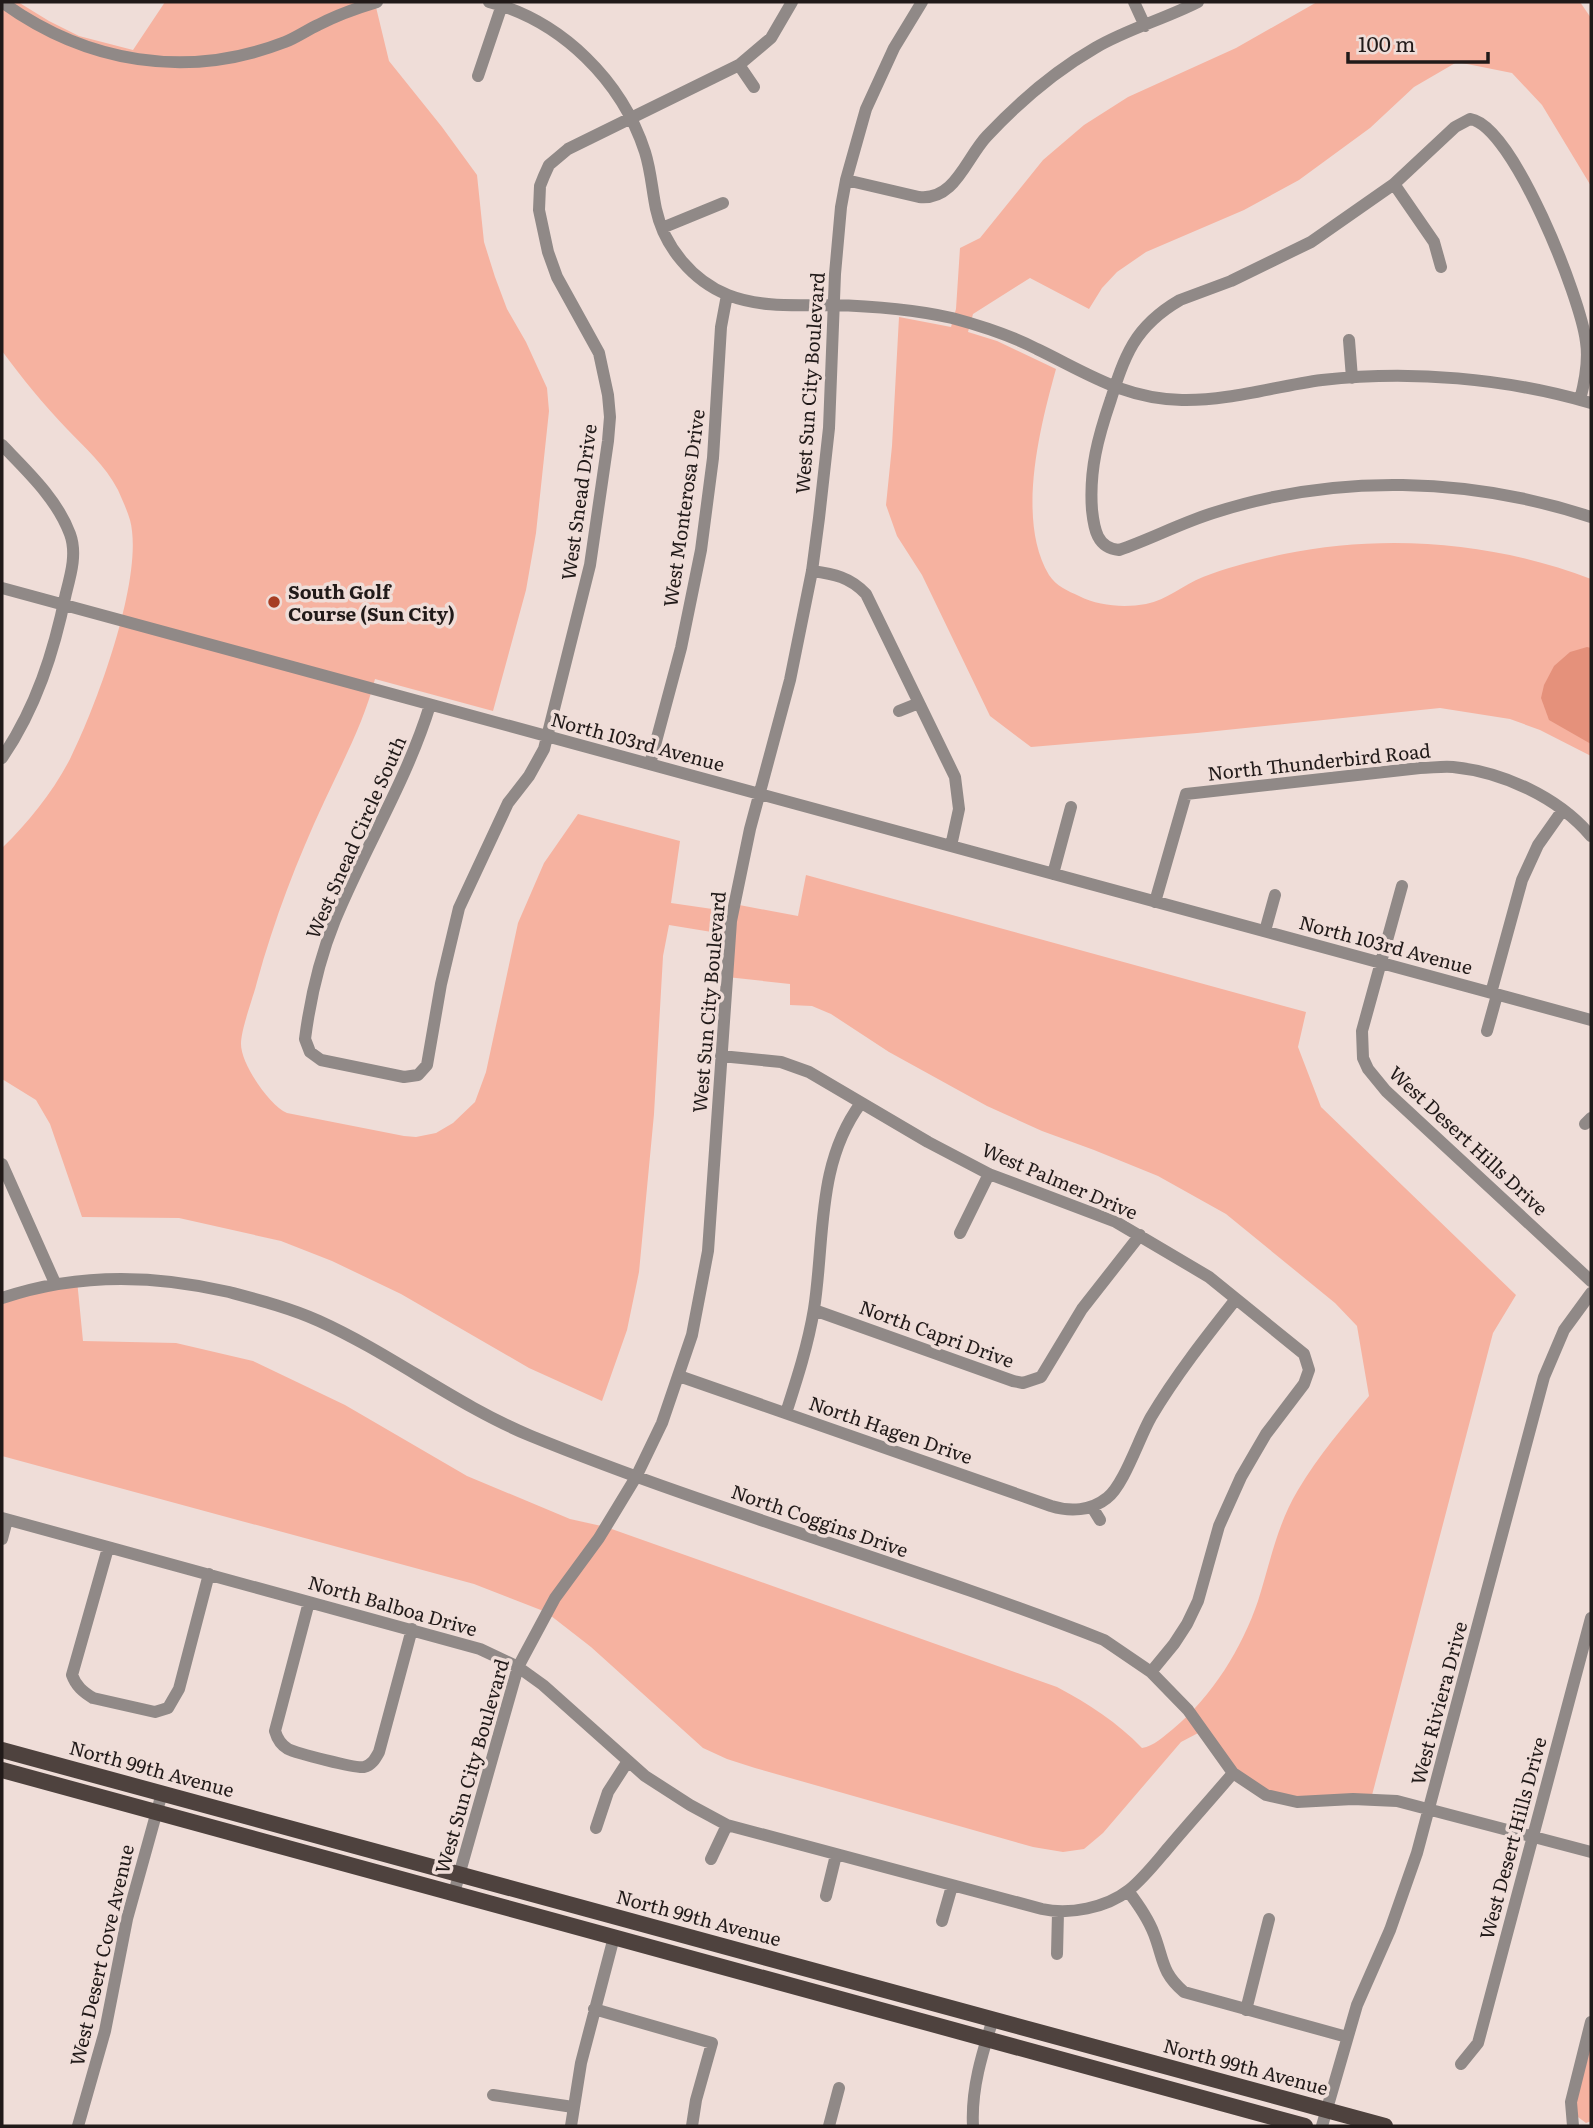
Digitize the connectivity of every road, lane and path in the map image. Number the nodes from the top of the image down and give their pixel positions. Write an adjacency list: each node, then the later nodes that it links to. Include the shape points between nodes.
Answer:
1 (2, 2): 2 (street, via 74,43 132,59 176,63 228,58 286,42 347,11)
2 (377, 2)
3 (792, 2): 10 (street, West Snead Drive, via 771,38)
4 (922, 2): 14 (street, West Sun City Boulevard, via 879,78)
5 (1134, 2): 9 (street)
6 (1198, 2): 9 (street)
7 (496, 3): 8 (street); 11 (street)
8 (525, 7): 13 (street, via 604,74)
9 (1145, 26): 14 (street, via 1096,47 1036,89 985,138 939,195 919,197)
10 (739, 65): 12 (street); 13 (street, West Snead Drive)
11 (478, 76)
12 (754, 87)
13 (632, 119): 17 (street, via 650,171); 33 (street, West Snead Drive, via 558,156 540,187 539,210 548,252 566,297 599,353 610,417 590,565)
14 (846, 180): 20 (street, West Sun City Boulevard)
15 (1394, 184): 18 (street, via 1434,242); 23 (street, via 1311,242 1167,307 1133,343); 24 (street, via 1460,123 1476,120 1492,132 1541,214 1575,297 1587,353)
16 (723, 203): 17 (street)
17 (662, 228): 19 (street, via 682,262)
18 (1441, 267)
19 (727, 295): 20 (street, via 760,304); 35 (street, West Monterosa Drive, via 701,550)
20 (834, 305): 23 (street, via 907,310 986,327); 27 (street, West Sun City Boulevard, via 829,428)
21 (1349, 340): 22 (street)
22 (1352, 378): 23 (street, via 1195,400 1150,397); 24 (street, via 1456,379)
23 (1114, 388): 26 (street, via 1098,437 1091,481 1097,537 1111,549 1264,499 1377,485 1479,491)
24 (1586, 401)
25 (2, 445): 29 (street, via 54,502 72,537 74,557)
26 (1591, 517)
27 (811, 571): 30 (street, via 843,577 866,594); 36 (street, West Sun City Boulevard, via 790,680)
28 (2, 588): 29 (street, North 103rd Avenue)
29 (64, 605): 31 (street, North 103rd Avenue); 34 (street, via 38,692)
30 (919, 703): 32 (street); 40 (street, via 955,777 959,809)
31 (430, 705): 33 (street, North 103rd Avenue); 51 (street, West Snead Circle South, via 416,749 335,919 308,1017 305,1039 310,1052 321,1060)
32 (899, 711)
33 (547, 737): 35 (street, North 103rd Avenue); 51 (street, West Snead Drive, via 536,764 508,803 459,908 427,1065 410,1077)
34 (2, 758)
35 (650, 765): 36 (street, North 103rd Avenue)
36 (759, 794): 40 (street, North 103rd Avenue); 50 (street, West Sun City Boulevard, via 732,921)
37 (1070, 807): 41 (street)
38 (1562, 811): 39 (street, North Thunderbird Road); 44 (street, North Thunderbird Road, via 1511,781 1452,767 1186,794); 47 (street, via 1538,845 1522,880)
39 (1591, 836)
40 (951, 846): 41 (street, North 103rd Avenue)
41 (1053, 874): 44 (street, North 103rd Avenue)
42 (1402, 886): 46 (street, West Desert Hills Drive)
43 (1275, 895): 45 (street)
44 (1155, 902): 45 (street, North 103rd Avenue)
45 (1265, 931): 46 (street, North 103rd Avenue)
46 (1381, 963): 47 (street, North 103rd Avenue); 57 (street, West Desert Hills Drive, via 1362,1031 1368,1069 1386,1091)
47 (1494, 994): 48 (street, North 103rd Avenue); 49 (street)
48 (1591, 1020)
49 (1487, 1031)
50 (721, 1056): 52 (street, West Palmer Drive, via 781,1062 809,1072); 63 (street, West Sun City Boulevard, via 708,1251)
51 (363, 1069)
52 (861, 1103): 54 (street, West Palmer Drive); 62 (street, via 839,1139 830,1167)
53 (2, 1164): 58 (street)
54 (989, 1174): 55 (street); 56 (street, West Palmer Drive)
55 (960, 1233)
56 (1140, 1235): 61 (street, West Palmer Drive); 62 (street, North Capri Drive, via 1034,1381 1013,1381)
57 (1591, 1281)
58 (55, 1283): 60 (street, North Coggins Drive); 65 (street, North Coggins Drive, via 104,1279 175,1282 286,1308 338,1330 504,1424)
59 (1591, 1293): 82 (street, West Riviera Drive, via 1564,1330 1544,1377)
60 (2, 1298)
61 (1236, 1299): 66 (street, via 1168,1388 1112,1493); 76 (street, West Palmer Drive, via 1304,1354 1309,1370 1241,1477 1219,1526 1198,1601 1174,1644)
62 (814, 1310): 64 (street)
63 (679, 1377): 64 (street, North Hagen Drive); 65 (street, West Sun City Boulevard)
64 (786, 1413): 66 (street, North Hagen Drive, via 1062,1509)
65 (636, 1477): 75 (street, West Sun City Boulevard, via 555,1598); 76 (street, North Coggins Drive, via 1071,1627 1104,1640)
66 (1092, 1507): 68 (street)
67 (4, 1519): 69 (street); 70 (street, North Balboa Drive)
68 (1100, 1520)
69 (2, 1539)
70 (108, 1548): 71 (street, North Balboa Drive); 71 (street, via 72,1675 93,1698 162,1712 175,1700)
71 (209, 1574): 72 (street, North Balboa Drive)
72 (309, 1602): 74 (street, North Balboa Drive); 74 (street, via 275,1731 287,1749 357,1768 373,1762 379,1752)
73 (1591, 1618): 87 (street, West Desert Hills Drive)
74 (412, 1629): 75 (street, North Balboa Drive, via 480,1649)
75 (518, 1667): 78 (street, North Balboa Drive); 92 (street, West Sun City Boulevard)
76 (1151, 1672): 80 (street, North Coggins Drive, via 1188,1710)
77 (2, 1749): 81 (main road, North 99th Avenue)
78 (628, 1761): 85 (street, North Balboa Drive, via 661,1787); 86 (street, via 608,1791)
79 (2, 1770): 83 (main road)
80 (1233, 1773): 82 (street, North Coggins Drive, via 1266,1795 1297,1802 1371,1799); 94 (street, North Balboa Drive)
81 (162, 1793): 83 (street, West Desert Cove Avenue); 84 (main road, North 99th Avenue)
82 (1430, 1809): 87 (street, North Coggins Drive); 108 (street, West Riviera Drive, via 1408,1883)
83 (157, 1812): 88 (main road); 115 (street, West Desert Cove Avenue)
84 (280, 1824): 88 (main road); 92 (main road, North 99th Avenue)
85 (727, 1825): 90 (street, North Balboa Drive); 91 (street)
86 (596, 1828)
87 (1532, 1836): 89 (street, North Coggins Drive); 110 (street, West Desert Hills Drive, via 1478,2043)
88 (275, 1844): 95 (main road)
89 (1591, 1852)
90 (836, 1855): 93 (street, North Balboa Drive); 97 (street)
91 (711, 1859)
92 (460, 1874): 95 (street, West Sun City Boulevard); 96 (main road, North 99th Avenue)
93 (952, 1886): 98 (street, North Balboa Drive); 101 (street)
94 (1128, 1891): 98 (street, North Balboa Drive, via 1096,1905); 105 (street, via 1154,1933 1171,1980 1184,1992)
95 (454, 1893): 99 (main road)
96 (540, 1896): 99 (main road); 106 (main road, North 99th Avenue)
97 (827, 1896)
98 (1058, 1912): 103 (street)
99 (534, 1915): 102 (main road)
100 (1269, 1919): 105 (street)
101 (943, 1921)
102 (614, 1937): 104 (street); 109 (main road)
103 (1057, 1954)
104 (594, 2009): 113 (street); 117 (street, via 712,2043)
105 (1245, 2010): 108 (street)
106 (993, 2019): 109 (street); 114 (main road, North 99th Avenue)
107 (1591, 2022): 123 (street, via 1571,2102)
108 (1347, 2037): 114 (street, West Riviera Drive)
109 (987, 2039): 119 (street, via 973,2095); 120 (main road)
110 (1461, 2064)
111 (839, 2088): 118 (street)
112 (493, 2095): 113 (street)
113 (573, 2107): 116 (street)
114 (1326, 2110): 121 (street, West Riviera Drive); 122 (main road, North 99th Avenue)
115 (78, 2126)
116 (571, 2126)
117 (692, 2126)
118 (829, 2126)
119 (973, 2126)
120 (1305, 2126)
121 (1322, 2126)
122 (1385, 2126)
123 (1573, 2126)

